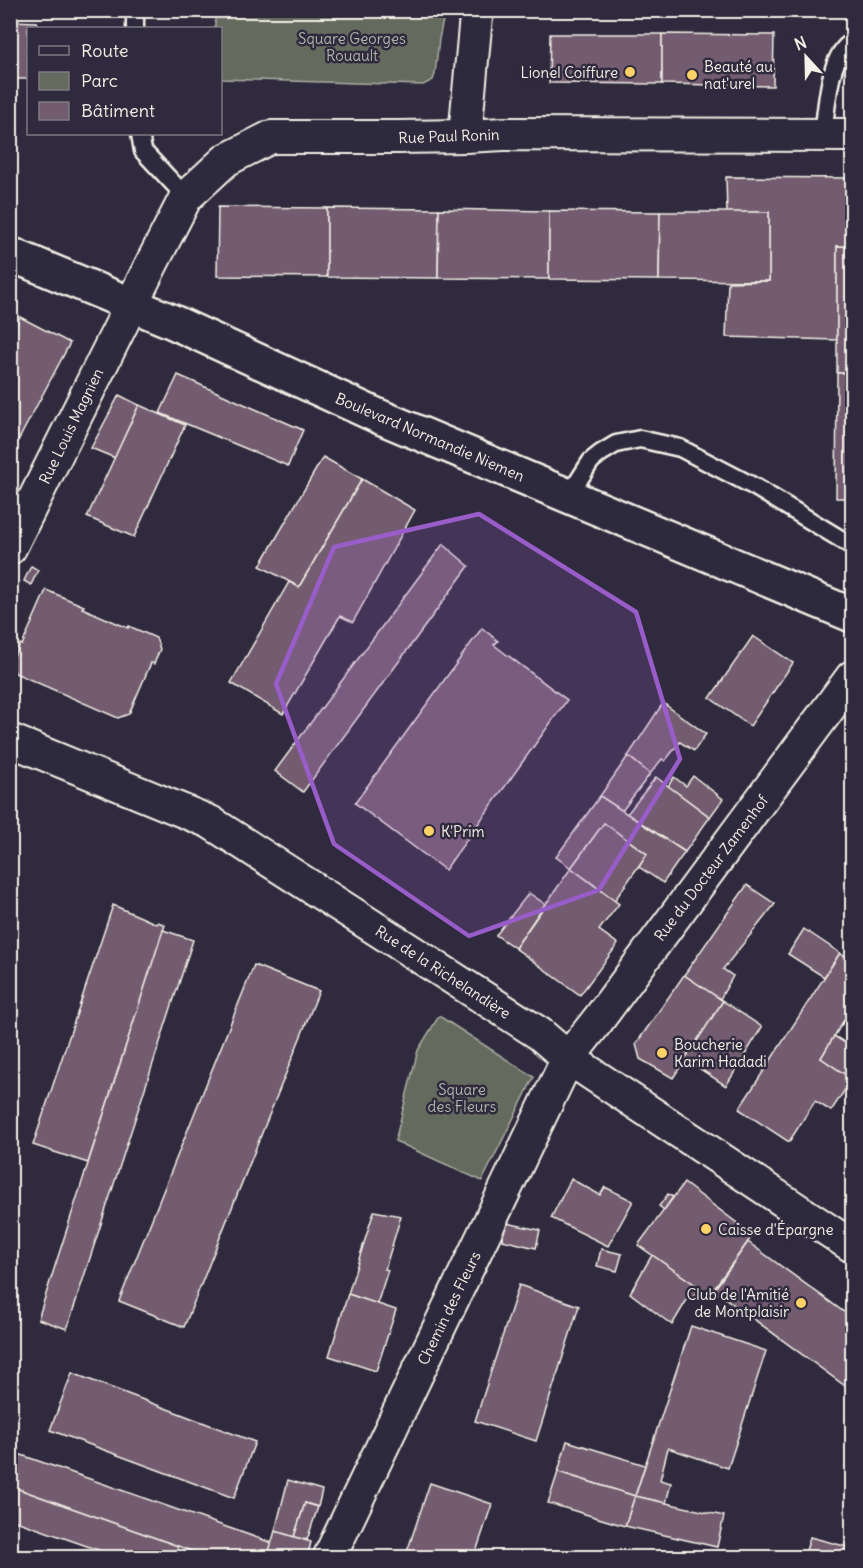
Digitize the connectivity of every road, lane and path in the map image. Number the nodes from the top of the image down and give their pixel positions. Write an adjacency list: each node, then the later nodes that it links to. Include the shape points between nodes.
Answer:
1 (135, 10): 3 (lane)
2 (479, 10): 7 (street)
3 (135, 27)
4 (852, 42): 5 (lane, via 832,70)
5 (838, 134): 7 (street, Rue Paul Ronin)
6 (140, 135): 8 (lane, via 142,151)
7 (465, 136): 8 (street, Rue Paul Ronin, via 271,137 226,160)
8 (186, 197): 10 (street, Rue Paul Ronin)
9 (10, 254): 10 (street, Boulevard Normandie Niemen)
10 (131, 304): 11 (street, Boulevard Normandie Niemen, via 378,416); 13 (street, Rue Louis Magnien)
11 (568, 496): 12 (lane, via 591,461 616,444 639,439 680,448); 14 (street, Boulevard Normandie Niemen)
12 (852, 546)
13 (10, 548)
14 (852, 615)
15 (852, 677): 17 (street, Rue du Docteur Zamenhof)
16 (10, 740): 17 (street, Rue de la Richelandière, via 210,822 540,1034)
17 (568, 1058): 18 (street, Rue de la Richelandière); 19 (street, Chemin des Fleurs)
18 (852, 1246)
19 (329, 1557)

